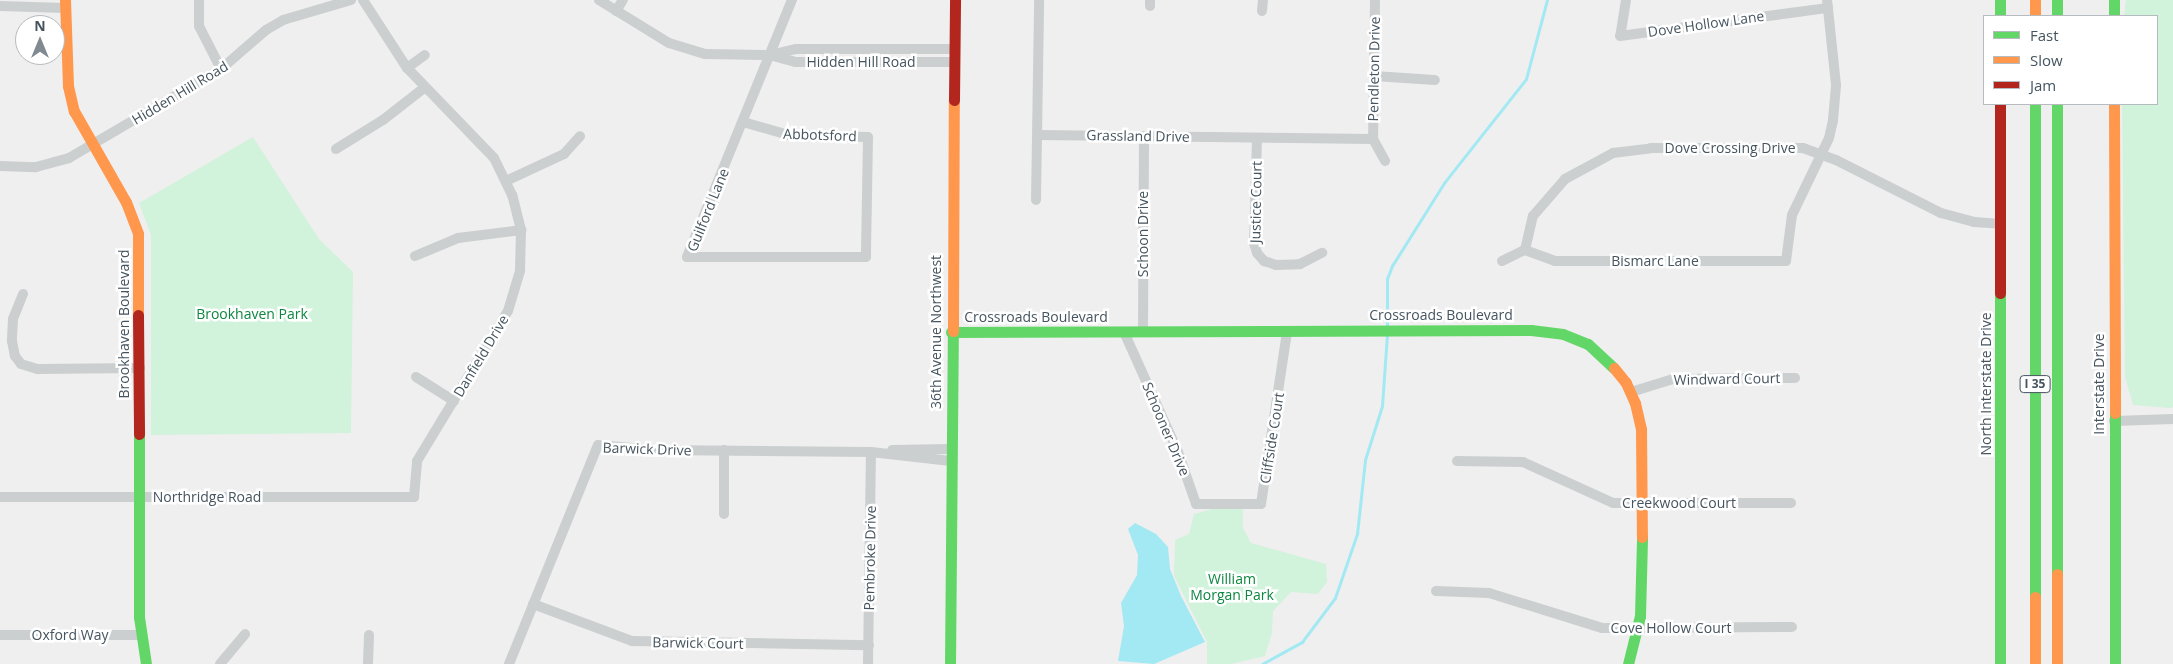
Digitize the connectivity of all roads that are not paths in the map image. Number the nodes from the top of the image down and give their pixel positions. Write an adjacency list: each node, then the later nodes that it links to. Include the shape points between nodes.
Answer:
1 (199, 0): 30 (street, via 198,26)
2 (351, 0): 30 (street, Hidden Hill Road, via 283,20 266,30)
3 (363, 0): 29 (street, Danfield Drive)
4 (599, 0): 19 (street, Hidden Hill Road)
5 (623, 0): 19 (street)
6 (792, 0): 27 (street, Guilford Lane)
7 (955, 0): 25 (main road, 36th Avenue Northwest)
8 (1039, 0): 39 (street)
9 (1263, 0): 20 (street)
10 (1375, 0): 31 (street, Pendleton Drive)
11 (1626, 0): 17 (street, Dove Hollow Lane, via 1620,36)
12 (2000, 0): 21 (main road)
13 (2034, 0): 22 (main road)
14 (2056, 0): 23 (main road)
15 (2114, 0): 24 (main road)
16 (65, 4): 18 (street); 44 (main road, Brookhaven Boulevard, via 71,99)
17 (1828, 4): 46 (street, via 1836,85 1833,120)
18 (0, 6)
19 (616, 11): 27 (street, Hidden Hill Road, via 685,49 716,55)
20 (1262, 11)
21 (2000, 15)
22 (2034, 15)
23 (2056, 15)
24 (2114, 15)
25 (954, 49): 27 (street, Hidden Hill Road, via 796,49); 28 (main road, 36th Avenue Northwest)
26 (425, 55): 29 (street)
27 (770, 55): 28 (street, Hidden Hill Road, via 795,62); 38 (street, Guilford Lane)
28 (953, 62): 59 (main road, 36th Avenue Northwest)
29 (407, 68): 33 (street, Danfield Drive)
30 (221, 69): 44 (street, Hidden Hill Road)
31 (1374, 76): 32 (street); 43 (street, Pendleton Drive)
32 (1435, 80)
33 (424, 88): 45 (street, via 383,120); 49 (street, Danfield Drive, via 486,147)
34 (2000, 105): 51 (main road, North Interstate Drive)
35 (2035, 105): 98 (main road, I 35)
36 (2057, 105): 99 (main road, I 35)
37 (2114, 105): 69 (main road, Interstate Drive)
38 (743, 122): 56 (street, Abbotsford, via 789,135 868,137); 56 (street, Guilford Lane, via 687,257)
39 (1038, 135): 41 (street, Grassland Drive); 50 (street)
40 (580, 136): 49 (street, via 564,154)
41 (1144, 136): 42 (street, Grassland Drive); 61 (street, Schoon Drive)
42 (1257, 138): 43 (street, Grassland Drive); 54 (street, Justice Court, via 1254,243 1257,253 1264,261 1276,264 1308,262)
43 (1373, 139): 47 (street)
44 (93, 145): 48 (street, Hidden Hill Road, via 57,163); 63 (main road, Brookhaven Boulevard, via 126,202 138,234)
45 (336, 149)
46 (1821, 155): 51 (street, Dove Crossing Drive, via 1941,213 1974,222); 53 (street, Dove Crossing Drive, via 1803,148 1780,147 1651,148 1613,153 1576,171 1543,200 1529,224); 53 (street, Bismarc Lane, via 1792,215 1786,261 1555,261)
47 (1385, 161)
48 (0, 166)
49 (506, 181): 52 (street, Danfield Drive)
50 (1036, 200)
51 (2001, 224): 97 (main road, North Interstate Drive)
52 (521, 230): 55 (street, via 458,238); 67 (street, Danfield Drive, via 520,271 508,311)
53 (1525, 250): 57 (street)
54 (1322, 253)
55 (415, 256)
56 (866, 257)
57 (1502, 261)
58 (24, 294): 63 (street, via 13,319 12,341 14,356 21,364 37,369)
59 (951, 332): 60 (main road, Crossroads Boulevard); 72 (main road, 36th Avenue Northwest)
60 (1124, 332): 61 (main road, Crossroads Boulevard); 78 (street, Schooner Drive, via 1178,452 1196,504)
61 (1143, 332): 62 (main road, Crossroads Boulevard)
62 (1287, 332): 66 (main road, Crossroads Boulevard, via 1531,330 1563,334 1596,350 1618,372); 78 (street, Cliffside Court, via 1262,504)
63 (140, 368): 75 (main road, Brookhaven Boulevard)
64 (416, 377): 67 (street)
65 (1795, 378): 66 (street, Windward Court, via 1672,378)
66 (1631, 392): 79 (main road, Crossroads Boulevard, via 1643,442)
67 (454, 401): 74 (street, Danfield Drive, via 417,461)
68 (2173, 418): 69 (street)
69 (2114, 421): 100 (main road, Interstate Drive)
70 (724, 450): 71 (street, Barwick Drive); 80 (street); 82 (street, Barwick Drive, via 598,445)
71 (871, 452): 72 (street, Barwick Drive); 89 (street, Pembroke Drive)
72 (950, 455): 95 (main road, 36th Avenue Northwest)
73 (1457, 460): 79 (street, Creekwood Court, via 1523,462 1600,499)
74 (414, 496): 75 (street, Northridge Road)
75 (140, 497): 76 (street, Northridge Road); 87 (main road, Brookhaven Boulevard)
76 (0, 498)
77 (1791, 503): 79 (street, Creekwood Court)
78 (1221, 504)
79 (1642, 504): 83 (main road, Crossroads Boulevard, via 1642,585)
80 (724, 514)
81 (1436, 591): 83 (street, Cove Hollow Court, via 1489,593 1594,626)
82 (534, 604): 89 (street, Barwick Court, via 632,641); 93 (street, Barwick Drive)
83 (1637, 628): 84 (street, Cove Hollow Court); 96 (main road, Crossroads Boulevard)
84 (1792, 628)
85 (245, 634): 91 (street)
86 (0, 635): 87 (street, Oxford Way)
87 (140, 635): 90 (main road, Brookhaven Boulevard)
88 (370, 635): 92 (street)
89 (869, 645): 94 (street, Pembroke Drive)
90 (146, 664)
91 (220, 664)
92 (368, 664)
93 (509, 664)
94 (868, 664)
95 (950, 664)
96 (1628, 664)
97 (2000, 664)
98 (2035, 664)
99 (2057, 664)
100 (2115, 664)

